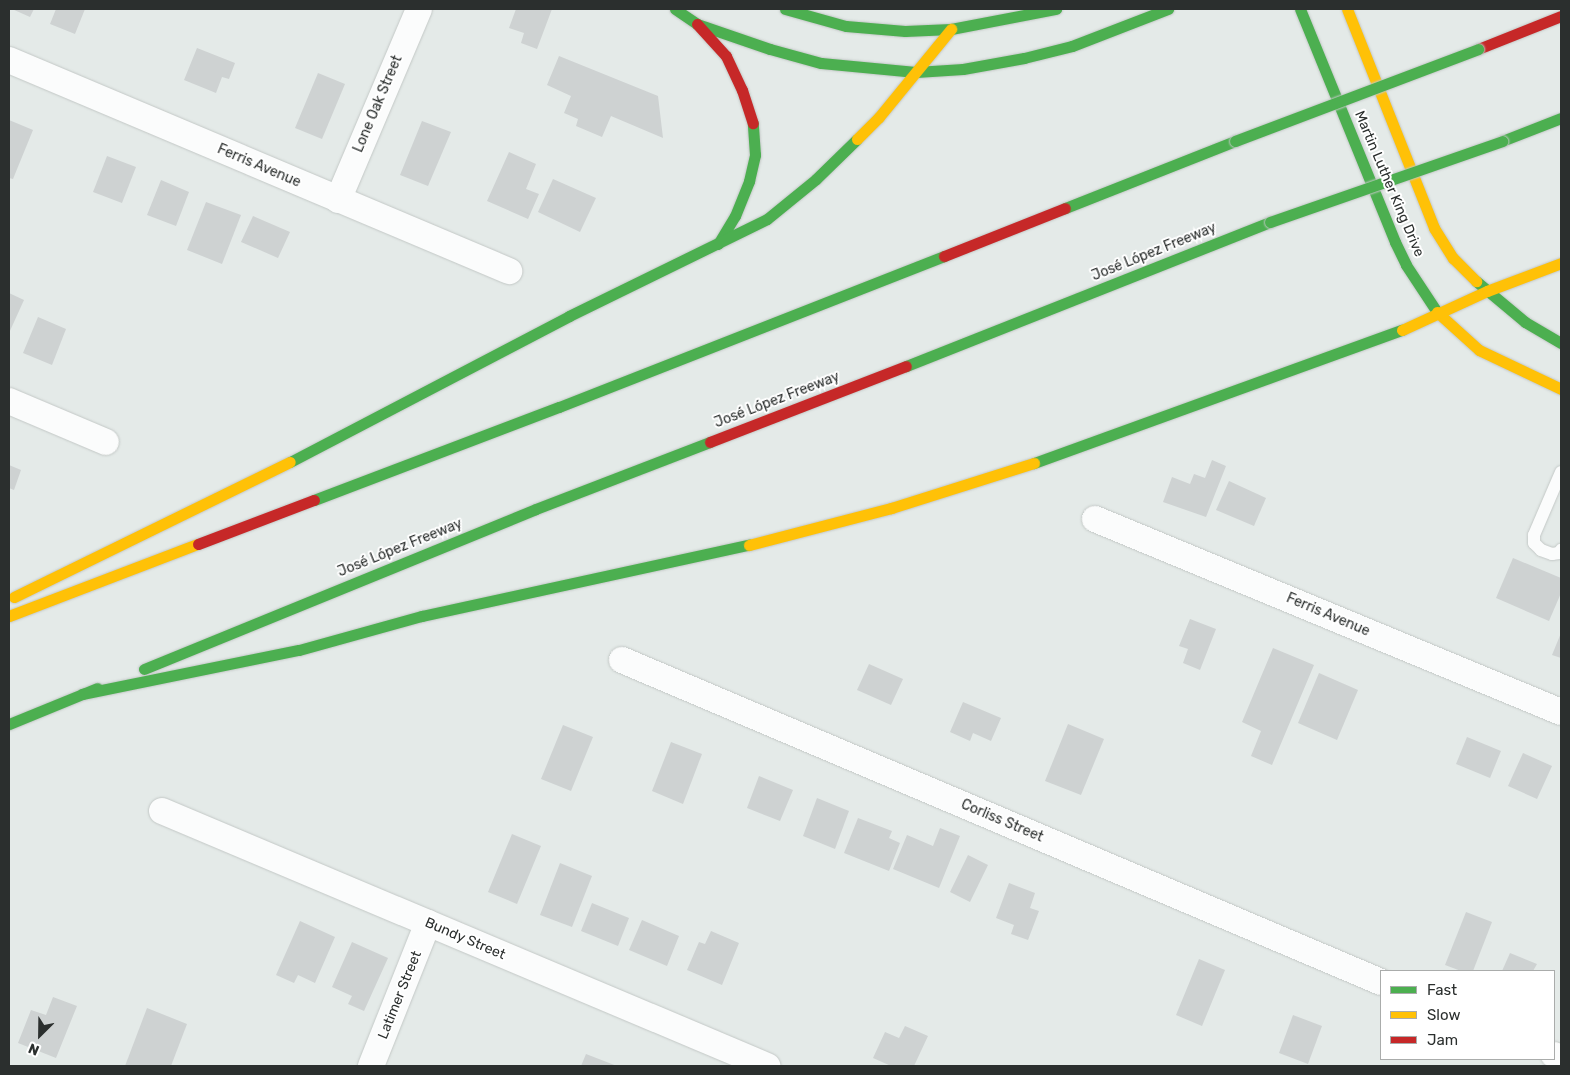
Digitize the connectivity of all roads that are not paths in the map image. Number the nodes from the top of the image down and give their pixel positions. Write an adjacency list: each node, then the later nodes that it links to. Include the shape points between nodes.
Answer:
1 (419, 9): 14 (street, Lone Oak Street)
2 (675, 9): 9 (main road)
3 (785, 9): 10 (main road, via 846,26 905,31)
4 (1056, 9): 10 (main road)
5 (1168, 9): 12 (main road, via 1072,46 1024,58 963,69)
6 (1300, 9): 19 (main road, Martin Luther King Drive, via 1395,242)
7 (1347, 9): 18 (main road, Martin Luther King Drive, via 1434,228 1453,258)
8 (1561, 16): 28 (main road, bridge, via 559,407)
9 (697, 24): 12 (main road, via 821,63); 15 (main road, via 726,56 753,123 755,156 749,182 735,216)
10 (951, 29): 12 (main road)
11 (9, 60): 14 (street, Ferris Avenue)
12 (916, 72): 15 (main road, via 879,117 816,179 767,219)
13 (1561, 118): 30 (main road, José López Freeway, bridge, via 1270,222 536,509)
14 (338, 200): 17 (street, Ferris Avenue)
15 (718, 244): 27 (main road, via 569,316 258,479)
16 (1561, 263): 18 (main road)
17 (509, 271)
18 (1487, 291): 19 (main road); 20 (main road, Martin Luther King Drive, via 1525,322)
19 (1438, 314): 21 (main road, Martin Luther King Drive, via 1479,350); 30 (main road, via 1069,452 891,508 778,539 422,616 299,650)
20 (1561, 343)
21 (1561, 389)
22 (9, 401): 23 (street)
23 (106, 442)
24 (1561, 472): 26 (lane, via 1534,535 1534,543 1540,550 1552,554)
25 (1094, 519): 31 (street, Ferris Avenue)
26 (1561, 550)
27 (9, 599)
28 (9, 616)
29 (622, 660): 35 (street, Corliss Street)
30 (82, 694): 32 (main road, José López Freeway)
31 (1561, 712)
32 (9, 724)
33 (162, 811): 34 (street, Bundy Street)
34 (428, 923): 36 (street, Latimer Street); 37 (street, Bundy Street)
35 (1380, 982)
36 (371, 1066)
37 (767, 1066)

